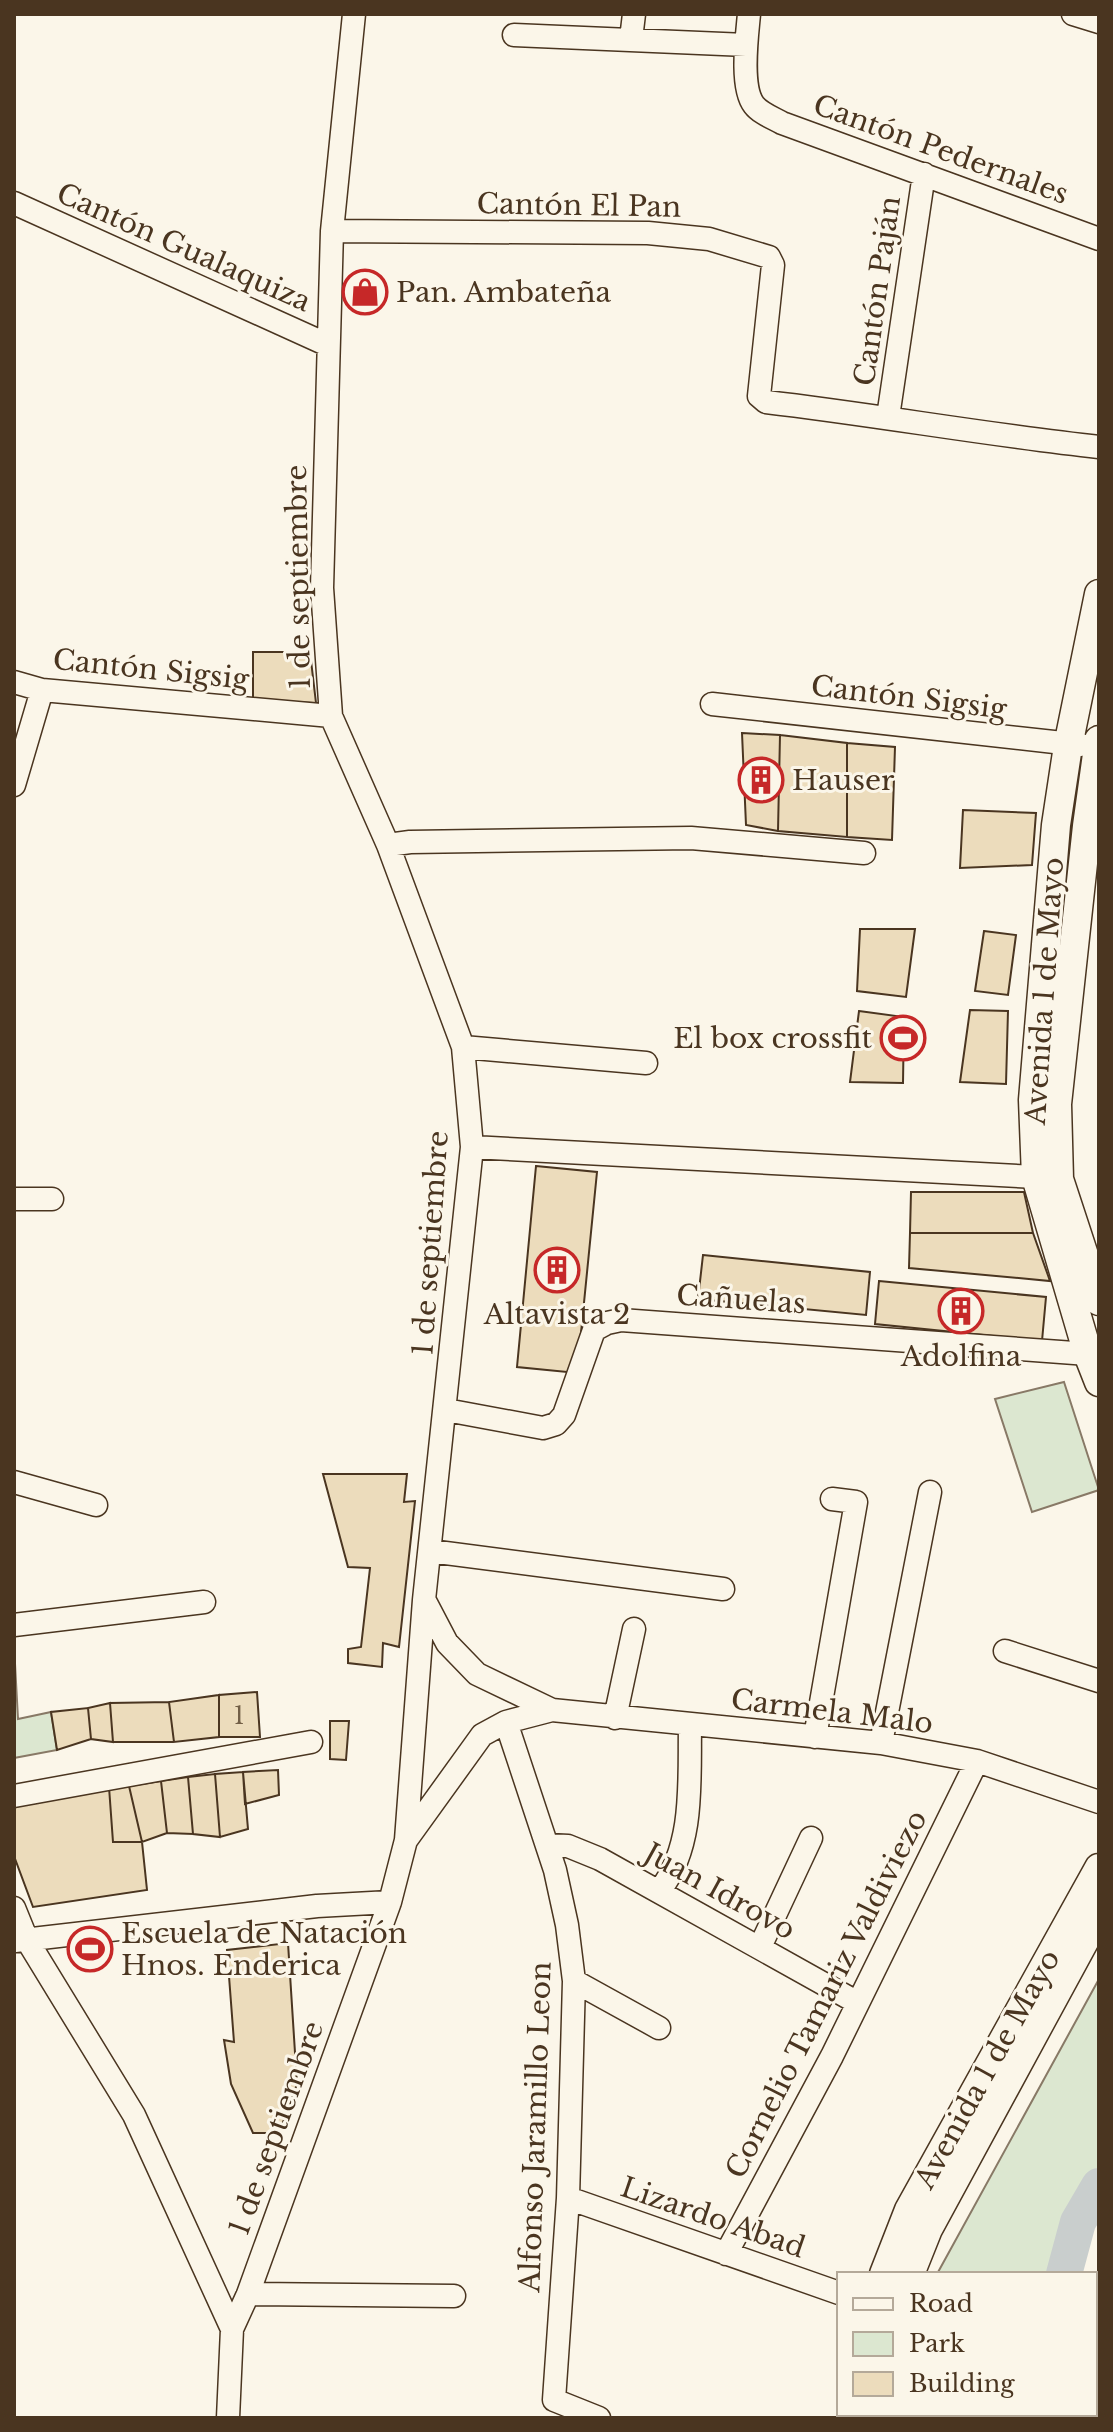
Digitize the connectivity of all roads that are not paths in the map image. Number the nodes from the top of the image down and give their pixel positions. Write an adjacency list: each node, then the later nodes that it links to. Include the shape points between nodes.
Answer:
1 (354, 14): 9 (street, 1 de septiembre)
2 (634, 14): 5 (street)
3 (749, 14): 6 (street)
4 (514, 35): 5 (street)
5 (631, 39): 6 (street)
6 (746, 45): 7 (street, Cantón Pedernales, via 754,106 782,123)
7 (924, 174): 10 (street, Cantón Pedernales); 12 (street, Cantón Paján)
8 (14, 203): 11 (street, Cantón Gualaquiza)
9 (332, 231): 11 (street, 1 de septiembre); 12 (street, Cantón El Pan, via 648,233 709,239 769,257 773,265 759,396 766,402)
10 (1099, 239)
11 (328, 345): 18 (street, 1 de septiembre, via 322,588)
12 (888, 417): 13 (street, Cantón El Pan)
13 (1099, 447)
14 (1099, 594): 20 (main road, Avenida 1 de Mayo)
15 (14, 682): 16 (street, Cantón Sigsig)
16 (42, 690): 18 (street, Cantón Sigsig); 21 (street)
17 (712, 704): 20 (street, Cantón Sigsig)
18 (331, 716): 22 (street, 1 de septiembre)
19 (1098, 742): 20 (street, Cantón Sigsig); 30 (main road, Avenida 1 de Mayo, via 1057,1104 1059,1179)
20 (1068, 746): 27 (main road, Avenida 1 de Mayo, via 1056,825 1033,1100)
21 (14, 785)
22 (388, 845): 23 (street, via 691,838); 24 (street, 1 de septiembre)
23 (864, 853)
24 (463, 1047): 25 (street); 26 (street, 1 de septiembre)
25 (646, 1063)
26 (472, 1147): 27 (street); 33 (street, 1 de septiembre)
27 (1036, 1177): 31 (main road, Avenida 1 de Mayo)
28 (14, 1199): 29 (street)
29 (52, 1199)
30 (1099, 1301)
31 (1093, 1353): 32 (main road, Avenida 1 de Mayo); 33 (street, Cañuelas, via 621,1320 594,1330 564,1415 556,1424 543,1428)
32 (1099, 1382)
33 (446, 1410): 38 (street, 1 de septiembre)
34 (14, 1482): 37 (street)
35 (930, 1492): 52 (street)
36 (832, 1499): 50 (street, via 856,1502)
37 (96, 1505)
38 (430, 1551): 39 (street); 40 (street, 1 de septiembre)
39 (723, 1589)
40 (424, 1600): 46 (street, Carmela Malo, via 447,1643 477,1674); 57 (street, 1 de septiembre)
41 (204, 1602): 42 (street)
42 (14, 1625)
43 (634, 1629): 47 (street)
44 (1005, 1651): 45 (street)
45 (1099, 1681)
46 (552, 1710): 47 (street, Carmela Malo); 48 (street, Carmela Malo)
47 (615, 1718): 49 (street, Carmela Malo)
48 (506, 1722): 57 (street, Carmela Malo, via 482,1735); 58 (street, Alfonso Jaramillo Leon)
49 (690, 1726): 50 (street, Carmela Malo); 60 (street, via 687,1820 673,1873)
50 (815, 1737): 52 (street, Carmela Malo)
51 (311, 1742): 54 (street)
52 (881, 1743): 53 (street, Carmela Malo)
53 (977, 1761): 55 (street, Carmela Malo); 67 (street, Cornelio Tamariz Valdiviezo)
54 (14, 1796)
55 (1099, 1802)
56 (811, 1838): 65 (street)
57 (406, 1840): 61 (street, 1 de septiembre)
58 (548, 1845): 60 (street, Juan Idrovo, via 568,1846); 66 (street, Alfonso Jaramillo Leon)
59 (1099, 1868): 71 (main road, Avenida 1 de Mayo, via 909,2210)
60 (660, 1890): 65 (street, Juan Idrovo)
61 (390, 1902): 64 (street); 74 (street, 1 de septiembre)
62 (14, 1908): 64 (street)
63 (1099, 1914): 72 (main road, Avenida 1 de Mayo, via 928,2229)
64 (21, 1940): 76 (street, via 134,2115)
65 (760, 1947): 67 (street, Juan Idrovo)
66 (574, 1981): 68 (street); 69 (street, Alfonso Jaramillo Leon)
67 (858, 2003): 70 (street, Cornelio Tamariz Valdiviezo)
68 (659, 2028)
69 (568, 2198): 70 (street, Lizardo Abad); 78 (street, Alfonso Jaramillo Leon, via 554,2400)
70 (726, 2254): 73 (street, Lizardo Abad)
71 (885, 2272)
72 (911, 2272)
73 (837, 2292)
74 (248, 2294): 75 (street); 76 (street, 1 de septiembre)
75 (454, 2296)
76 (232, 2329): 77 (street)
77 (228, 2418)
78 (599, 2418)

